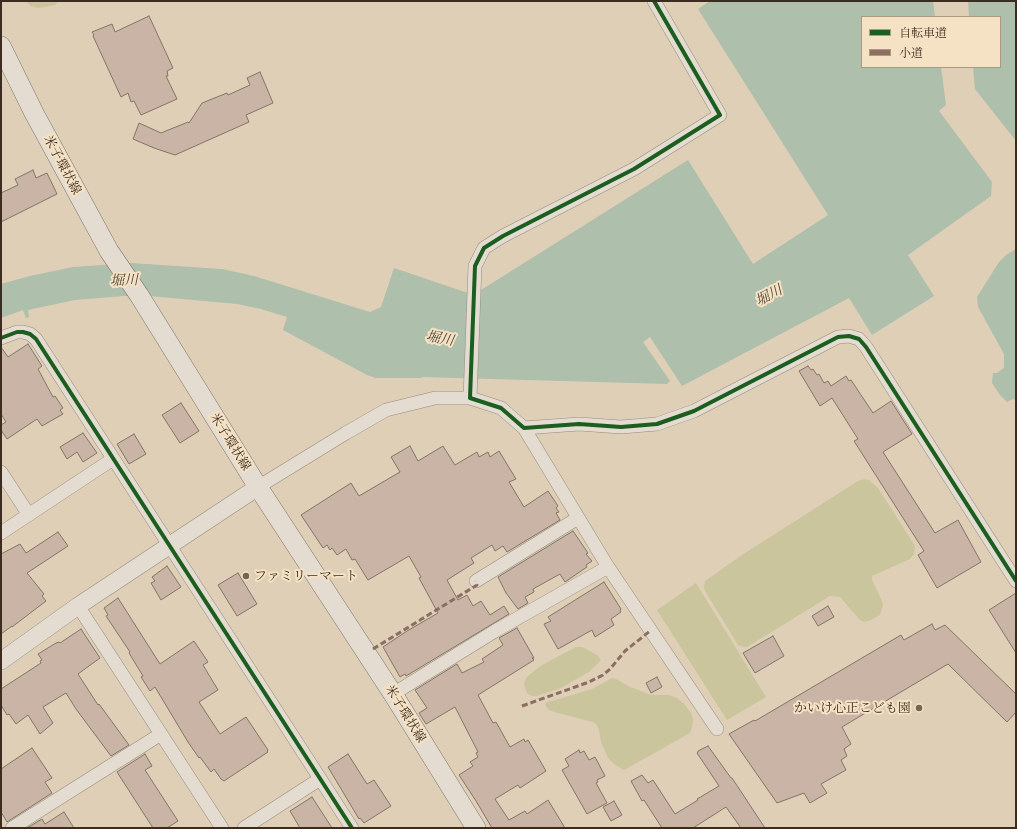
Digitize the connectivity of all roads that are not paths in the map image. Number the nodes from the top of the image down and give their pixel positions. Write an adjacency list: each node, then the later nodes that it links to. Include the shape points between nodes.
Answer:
1 (654, 1): 4 (street, via 720,115 634,169 484,248 475,266)
2 (1, 46): 8 (main road, 米子環状線, via 109,252 139,295)
3 (1, 338): 6 (street, via 24,332 36,339)
4 (470, 398): 5 (street, via 501,408); 8 (street, via 435,398 386,410)
5 (524, 428): 10 (street); 15 (street, via 579,424 621,427 657,424 694,411 838,337 849,336 859,339 866,346)
6 (113, 459): 9 (street); 12 (street)
7 (1, 472): 9 (street)
8 (258, 488): 12 (street); 18 (main road, 米子環状線)
9 (29, 515): 11 (street)
10 (578, 518): 13 (street); 14 (street)
11 (1, 533)
12 (170, 546): 16 (street); 21 (street)
13 (608, 567): 18 (street, via 495,631); 19 (street)
14 (476, 581)
15 (1016, 581)
16 (78, 606): 17 (street); 20 (street)
17 (1, 661)
18 (393, 694): 26 (main road, 米子環状線)
19 (716, 729)
20 (161, 734): 22 (street); 23 (street)
21 (320, 779): 24 (street); 25 (street)
22 (12, 828)
23 (222, 828)
24 (244, 828)
25 (352, 828)
26 (476, 828)

